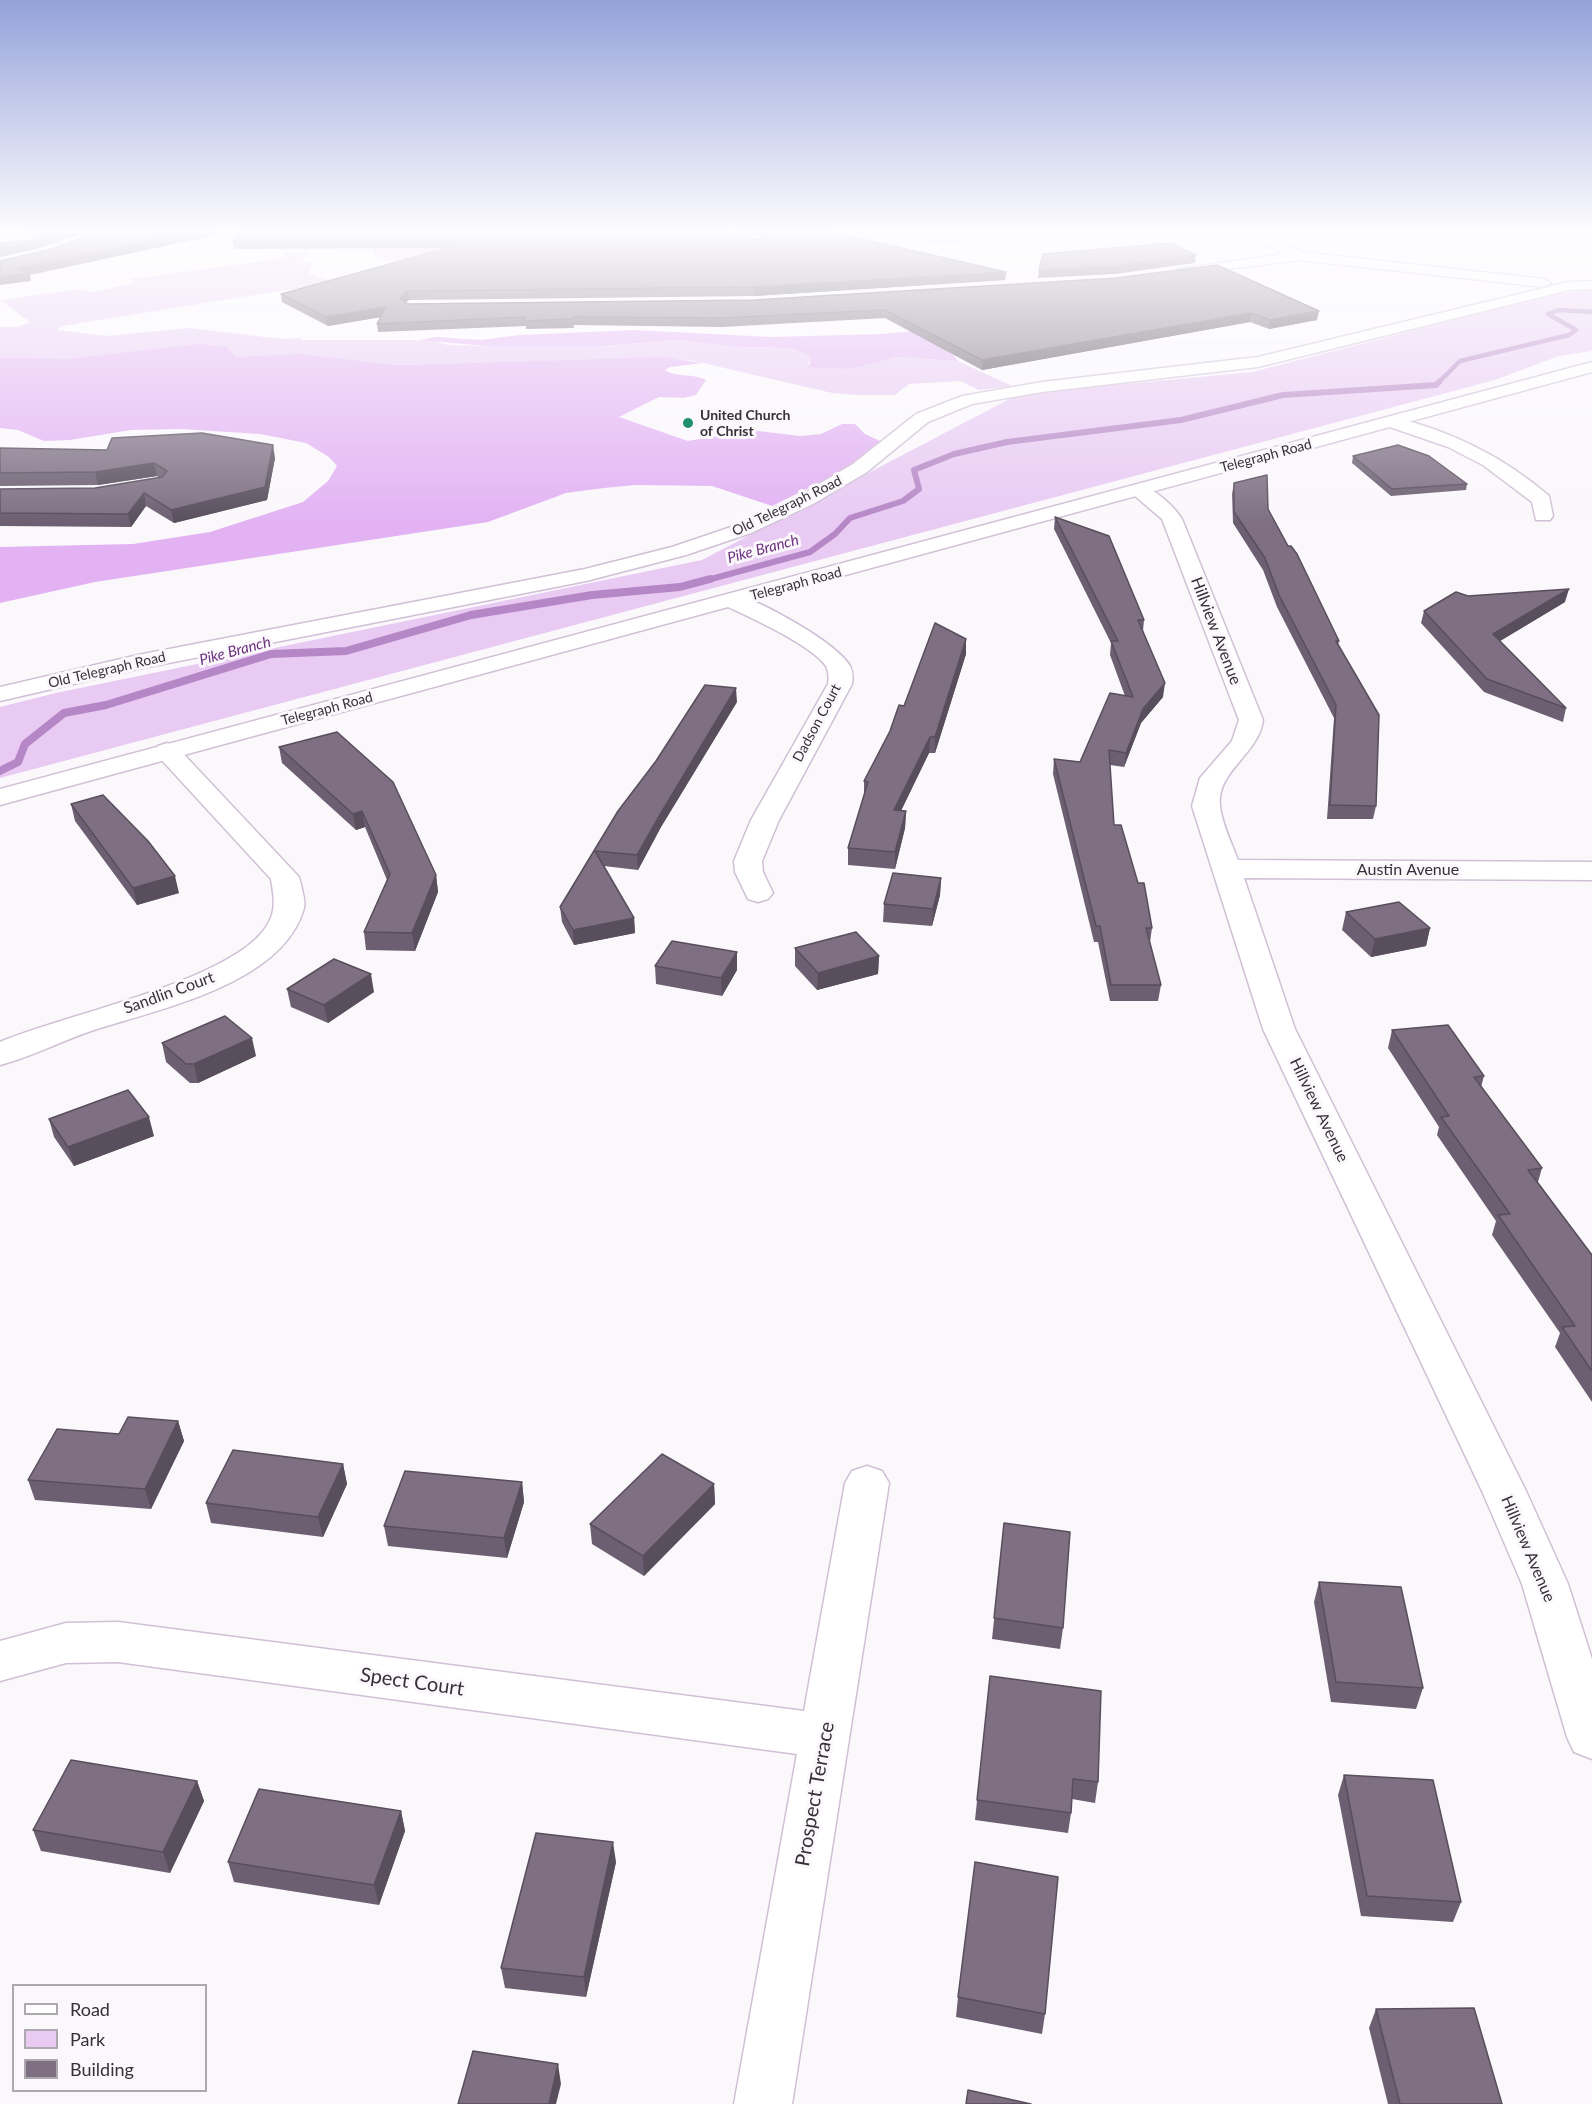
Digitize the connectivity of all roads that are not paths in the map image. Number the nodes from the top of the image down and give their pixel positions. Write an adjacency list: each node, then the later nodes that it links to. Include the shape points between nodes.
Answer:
1 (1400, 327): 7 (street, Old Telegraph Road, via 1258,362 1042,387 968,400 922,418 860,468 806,500 744,529 679,551 586,575 138,662)
2 (1592, 367): 3 (street, Telegraph Road)
3 (1393, 422): 4 (street, Telegraph Road); 5 (street, via 1473,450 1542,500)
4 (1139, 491): 6 (street, Telegraph Road); 10 (street, Hillview Avenue, via 1172,519 1251,720 1247,741 1209,786 1206,806)
5 (1543, 516)
6 (734, 601): 8 (street, Telegraph Road); 12 (street, Dadson Court, via 820,649 837,664 841,674 840,684 765,820 748,861)
7 (0, 694)
8 (167, 751): 9 (street, Telegraph Road); 13 (street, Sandlin Court, via 285,877 292,892 285,925 247,960 200,984)
9 (0, 797)
10 (1225, 869): 11 (street, Austin Avenue); 17 (street, Hillview Avenue, via 1279,1029 1504,1491 1545,1584)
11 (1592, 872)
12 (758, 893)
13 (0, 1055)
14 (867, 1483): 16 (street, Prospect Terrace)
15 (0, 1661): 16 (street, Spect Court, via 66,1643 118,1642)
16 (825, 1737): 18 (street, Prospect Terrace)
17 (1592, 1737)
18 (763, 2104)

